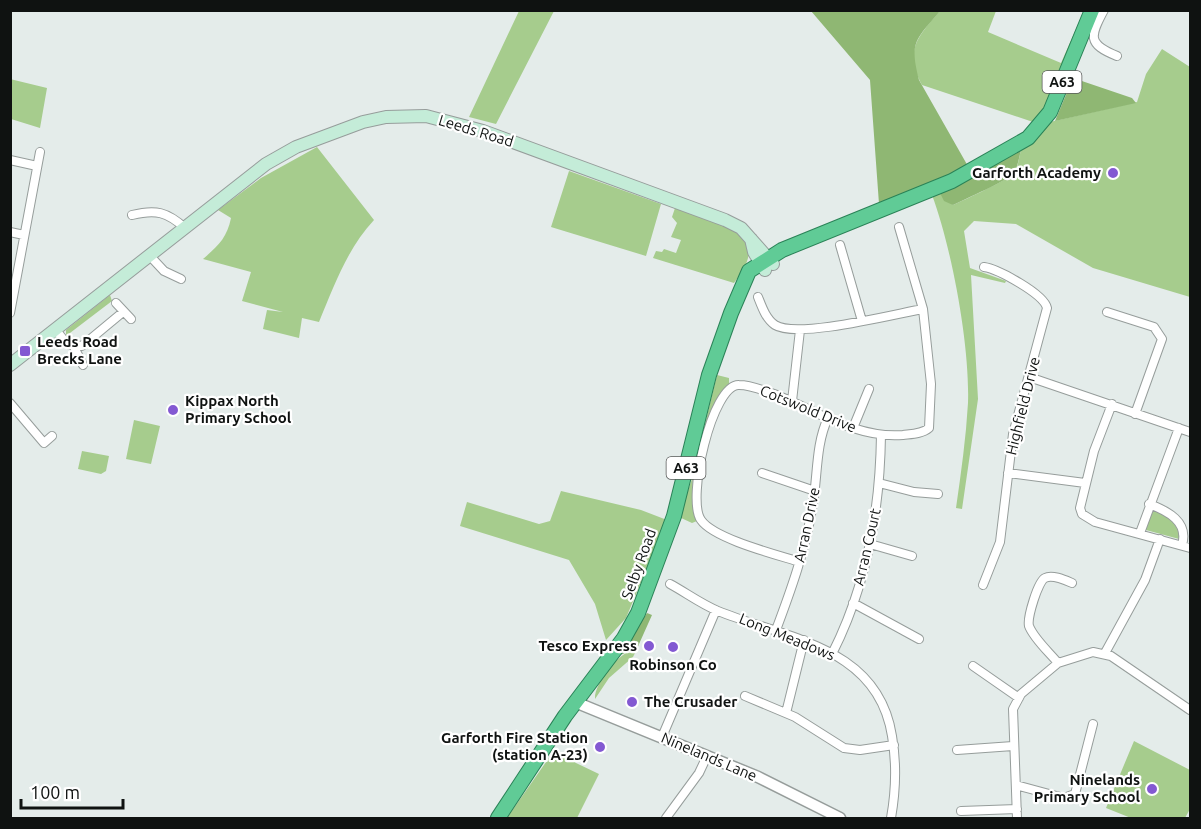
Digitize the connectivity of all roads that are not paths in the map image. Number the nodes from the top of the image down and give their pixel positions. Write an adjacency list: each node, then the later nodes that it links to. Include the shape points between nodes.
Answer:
1 (1092, 10): 14 (highway, Selby Road / A63, via 1058,94 1039,127 1005,153 952,181 788,249 783,257)
2 (1104, 10): 3 (street, via 1094,42)
3 (1117, 56)
4 (40, 152): 6 (street)
5 (10, 160): 6 (street)
6 (37, 166): 11 (street)
7 (132, 215): 8 (street, via 160,211)
8 (185, 228): 13 (main road, Leeds Road); 14 (main road, Leeds Road, via 266,164 296,147 369,121 415,115 483,131 725,219 751,238)
9 (899, 228): 19 (street, Cotswold Drive)
10 (10, 232): 11 (street)
11 (24, 235): 22 (street)
12 (840, 245): 24 (street)
13 (150, 256): 16 (street, via 164,271); 25 (main road, Leeds Road)
14 (767, 263): 69 (highway, Selby Road / A63, via 749,271 709,375 676,505 644,602 624,638)
15 (984, 267): 30 (street, Highfield Drive, via 1001,272 1043,298 1046,304 1044,326)
16 (181, 279)
17 (758, 297): 26 (street, via 775,325)
18 (116, 303): 20 (street)
19 (923, 309): 24 (street); 40 (street, Cotswold Drive, via 930,375 930,426 923,432)
20 (123, 312): 23 (street); 27 (street, via 82,346)
21 (1107, 312): 35 (street, via 1154,327 1161,334 1162,344)
22 (10, 313)
23 (132, 319)
24 (862, 321): 26 (street)
25 (56, 330): 27 (street); 28 (main road, Leeds Road)
26 (800, 330): 32 (street)
27 (74, 347): 29 (street)
28 (10, 365)
29 (83, 365)
30 (1029, 377): 34 (street); 43 (street, Highfield Drive, via 1013,434)
31 (869, 389): 37 (street)
32 (792, 401): 36 (street, Cotswold Drive); 54 (street, Cotswold Drive, via 750,386 729,388 704,444 696,501 701,520 711,528 746,545)
33 (10, 403): 41 (street, via 44,443)
34 (1112, 404): 35 (street); 45 (street)
35 (1135, 414): 38 (street)
36 (828, 418): 37 (street, Cotswold Drive); 46 (street, Arran Drive, via 820,443)
37 (853, 428): 40 (street, Cotswold Drive)
38 (1179, 428): 39 (street); 48 (street)
39 (1191, 432)
40 (881, 435): 44 (street, Arran Court)
41 (52, 436)
42 (762, 473): 46 (street)
43 (1008, 473): 45 (street); 57 (street, Highfield Drive, via 1000,542)
44 (879, 483): 47 (street); 51 (street, Arran Court)
45 (1085, 483): 49 (street, via 1080,508 1084,517)
46 (815, 491): 54 (street, Arran Drive)
47 (938, 494)
48 (1149, 504): 49 (street); 52 (street, via 1178,521)
49 (1140, 533): 50 (street)
50 (1160, 539): 52 (street); 63 (street, via 1145,580)
51 (870, 544): 53 (street); 58 (street, Arran Court)
52 (1186, 547)
53 (912, 556)
54 (800, 562): 60 (street, Arran Drive)
55 (1072, 583): 65 (street, via 1052,576 1041,580 1029,616 1031,630)
56 (670, 584): 59 (street, Long Meadows)
57 (983, 585)
58 (853, 603): 61 (street); 64 (street, Arran Court)
59 (716, 610): 60 (street, Long Meadows); 73 (street)
60 (776, 630): 62 (street, Long Meadows)
61 (919, 639)
62 (804, 640): 64 (street, Long Meadows); 71 (street)
63 (1105, 653): 65 (street, via 1082,654); 70 (street)
64 (832, 654): 74 (street, Long Meadows, via 858,670 875,689 886,711)
65 (1058, 663): 68 (street)
66 (973, 666): 68 (street)
67 (745, 696): 71 (street)
68 (1018, 698): 75 (street, via 1012,715)
69 (575, 702): 73 (street, Ninelands Lane); 81 (highway, Selby Road / A63)
70 (1191, 710)
71 (786, 713): 74 (street, via 844,748)
72 (1093, 724): 78 (street, via 1075,794 1064,798)
73 (662, 737): 77 (street, Ninelands Lane)
74 (894, 745): 84 (street, Long Meadows, via 896,780)
75 (1013, 746): 76 (street); 78 (street)
76 (957, 750)
77 (707, 756): 82 (street); 83 (street, Ninelands Lane)
78 (1016, 785): 80 (street)
79 (961, 812): 80 (street)
80 (1017, 814)
81 (498, 819)
82 (666, 819)
83 (840, 819)
84 (891, 819)

